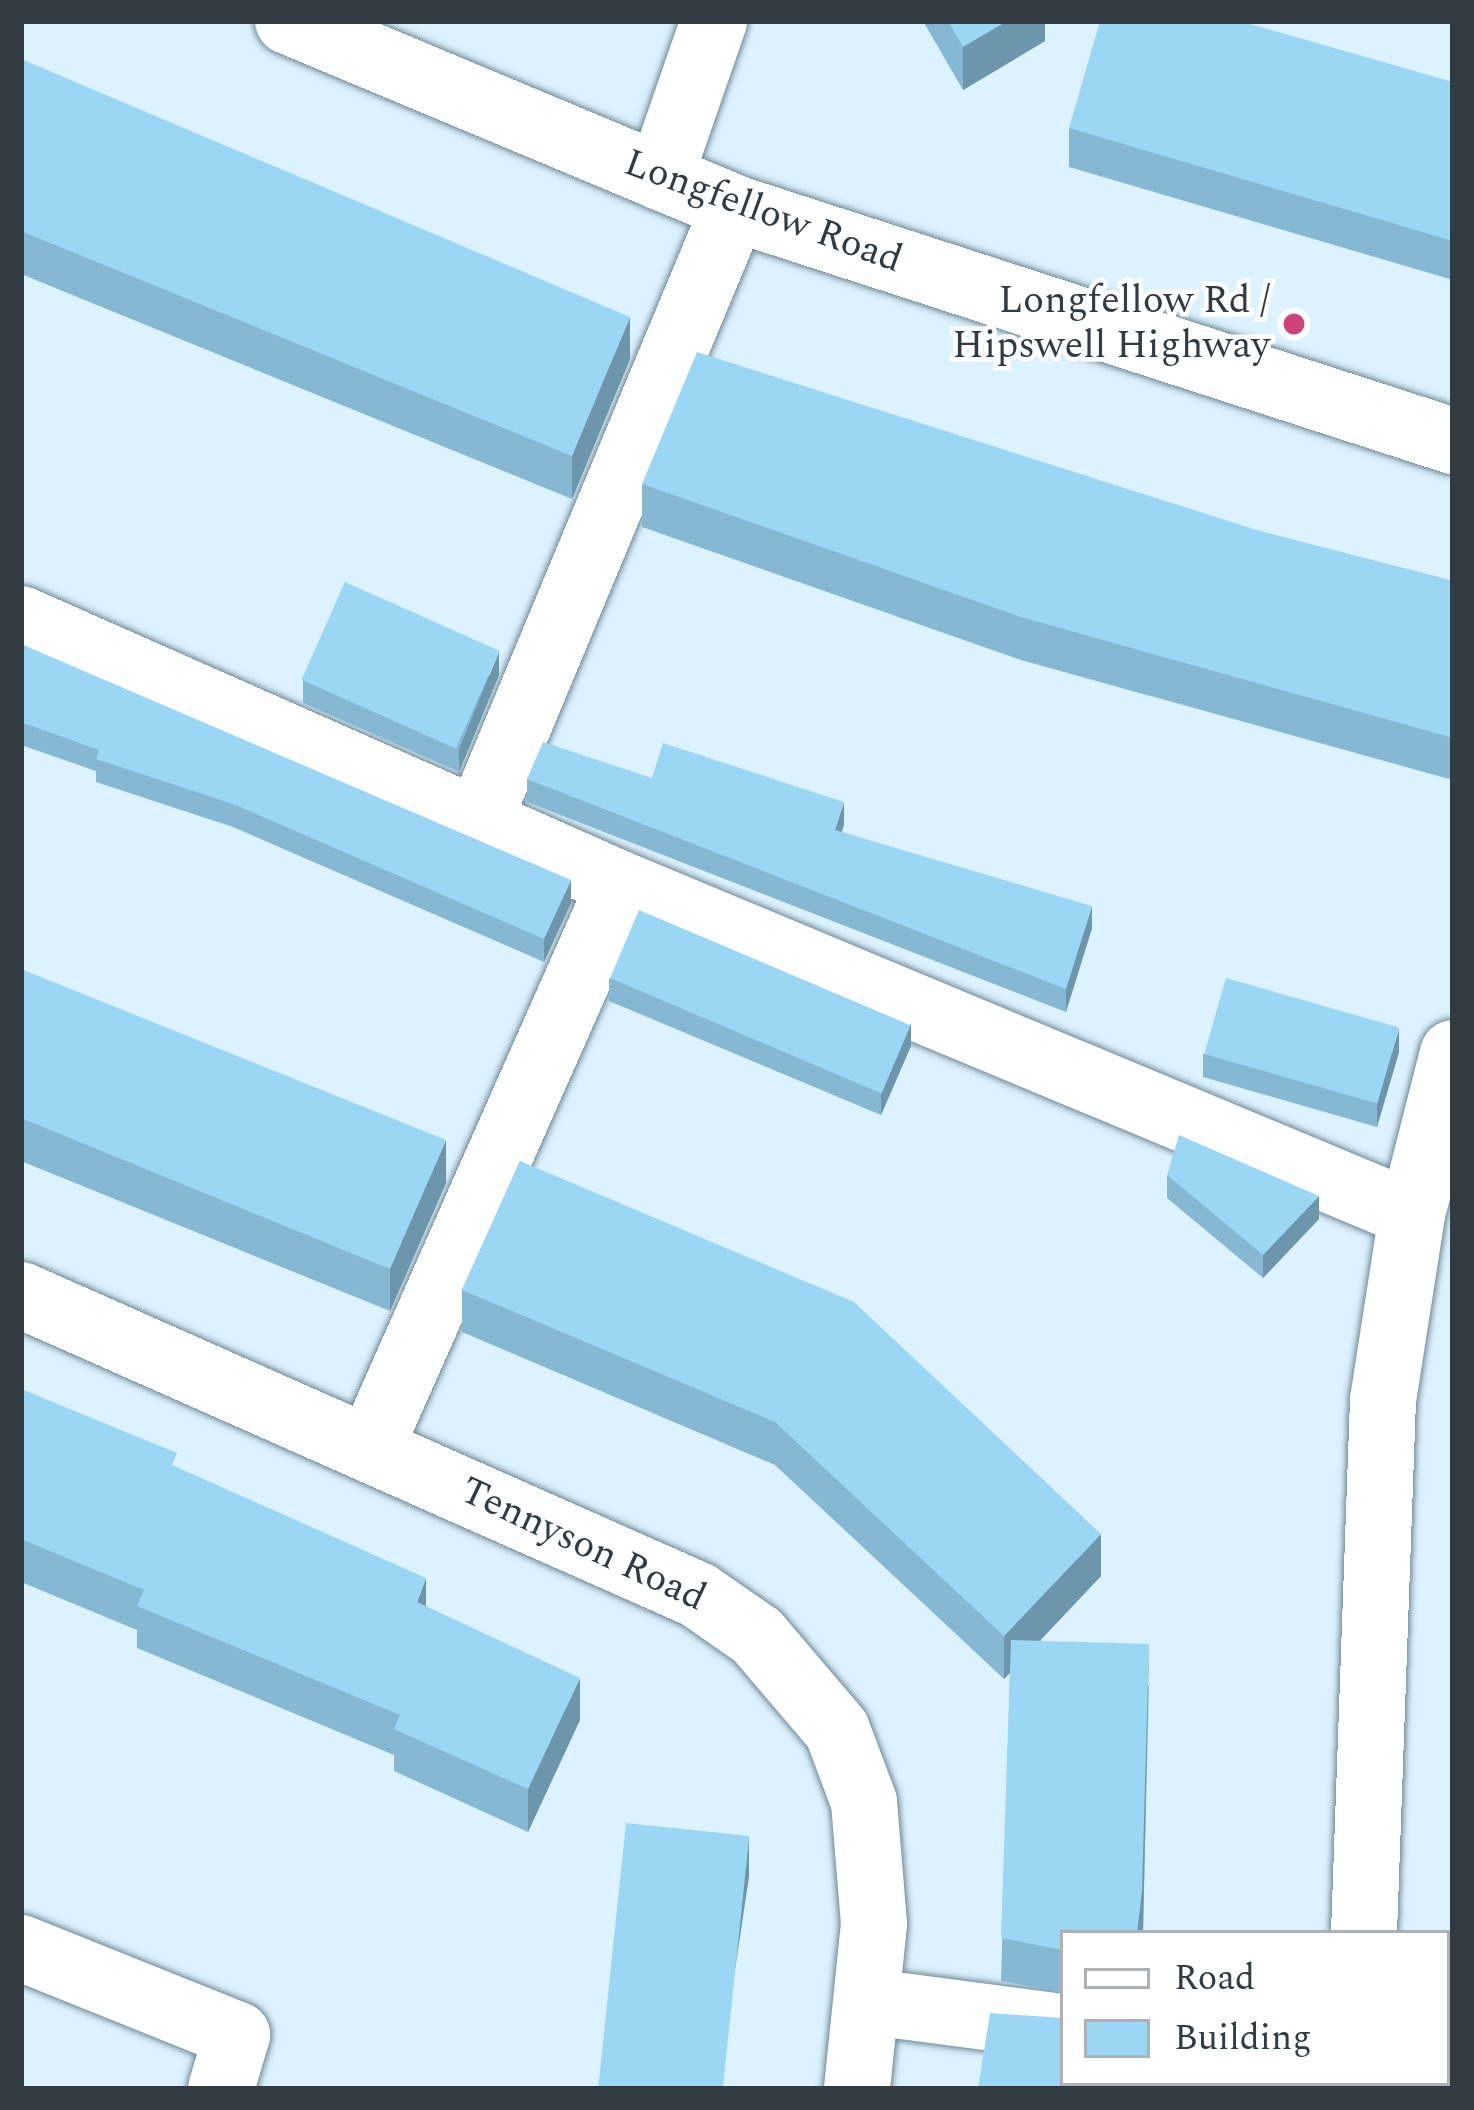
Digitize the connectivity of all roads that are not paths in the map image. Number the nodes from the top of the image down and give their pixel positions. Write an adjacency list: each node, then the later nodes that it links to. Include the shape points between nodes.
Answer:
1 (288, 21): 3 (street, Longfellow Road)
2 (714, 21): 3 (street)
3 (660, 177): 4 (street, Longfellow Road)
4 (734, 208): 5 (street, Longfellow Road); 7 (street)
5 (1453, 442)
6 (21, 619): 7 (street)
7 (479, 820): 8 (street)
8 (620, 884): 10 (street); 12 (street)
9 (1453, 1053): 10 (street)
10 (1412, 1214): 13 (street, via 1383,1400)
11 (21, 1294): 12 (street, Tennyson Road)
12 (370, 1448): 15 (street, Tennyson Road, via 698,1594 800,1678 837,1730 864,1802)
13 (1364, 1930)
14 (21, 1948): 17 (street, via 237,2036)
15 (872, 2002): 16 (street); 18 (street, Tennyson Road)
16 (1060, 2027)
17 (220, 2089)
18 (857, 2089)

